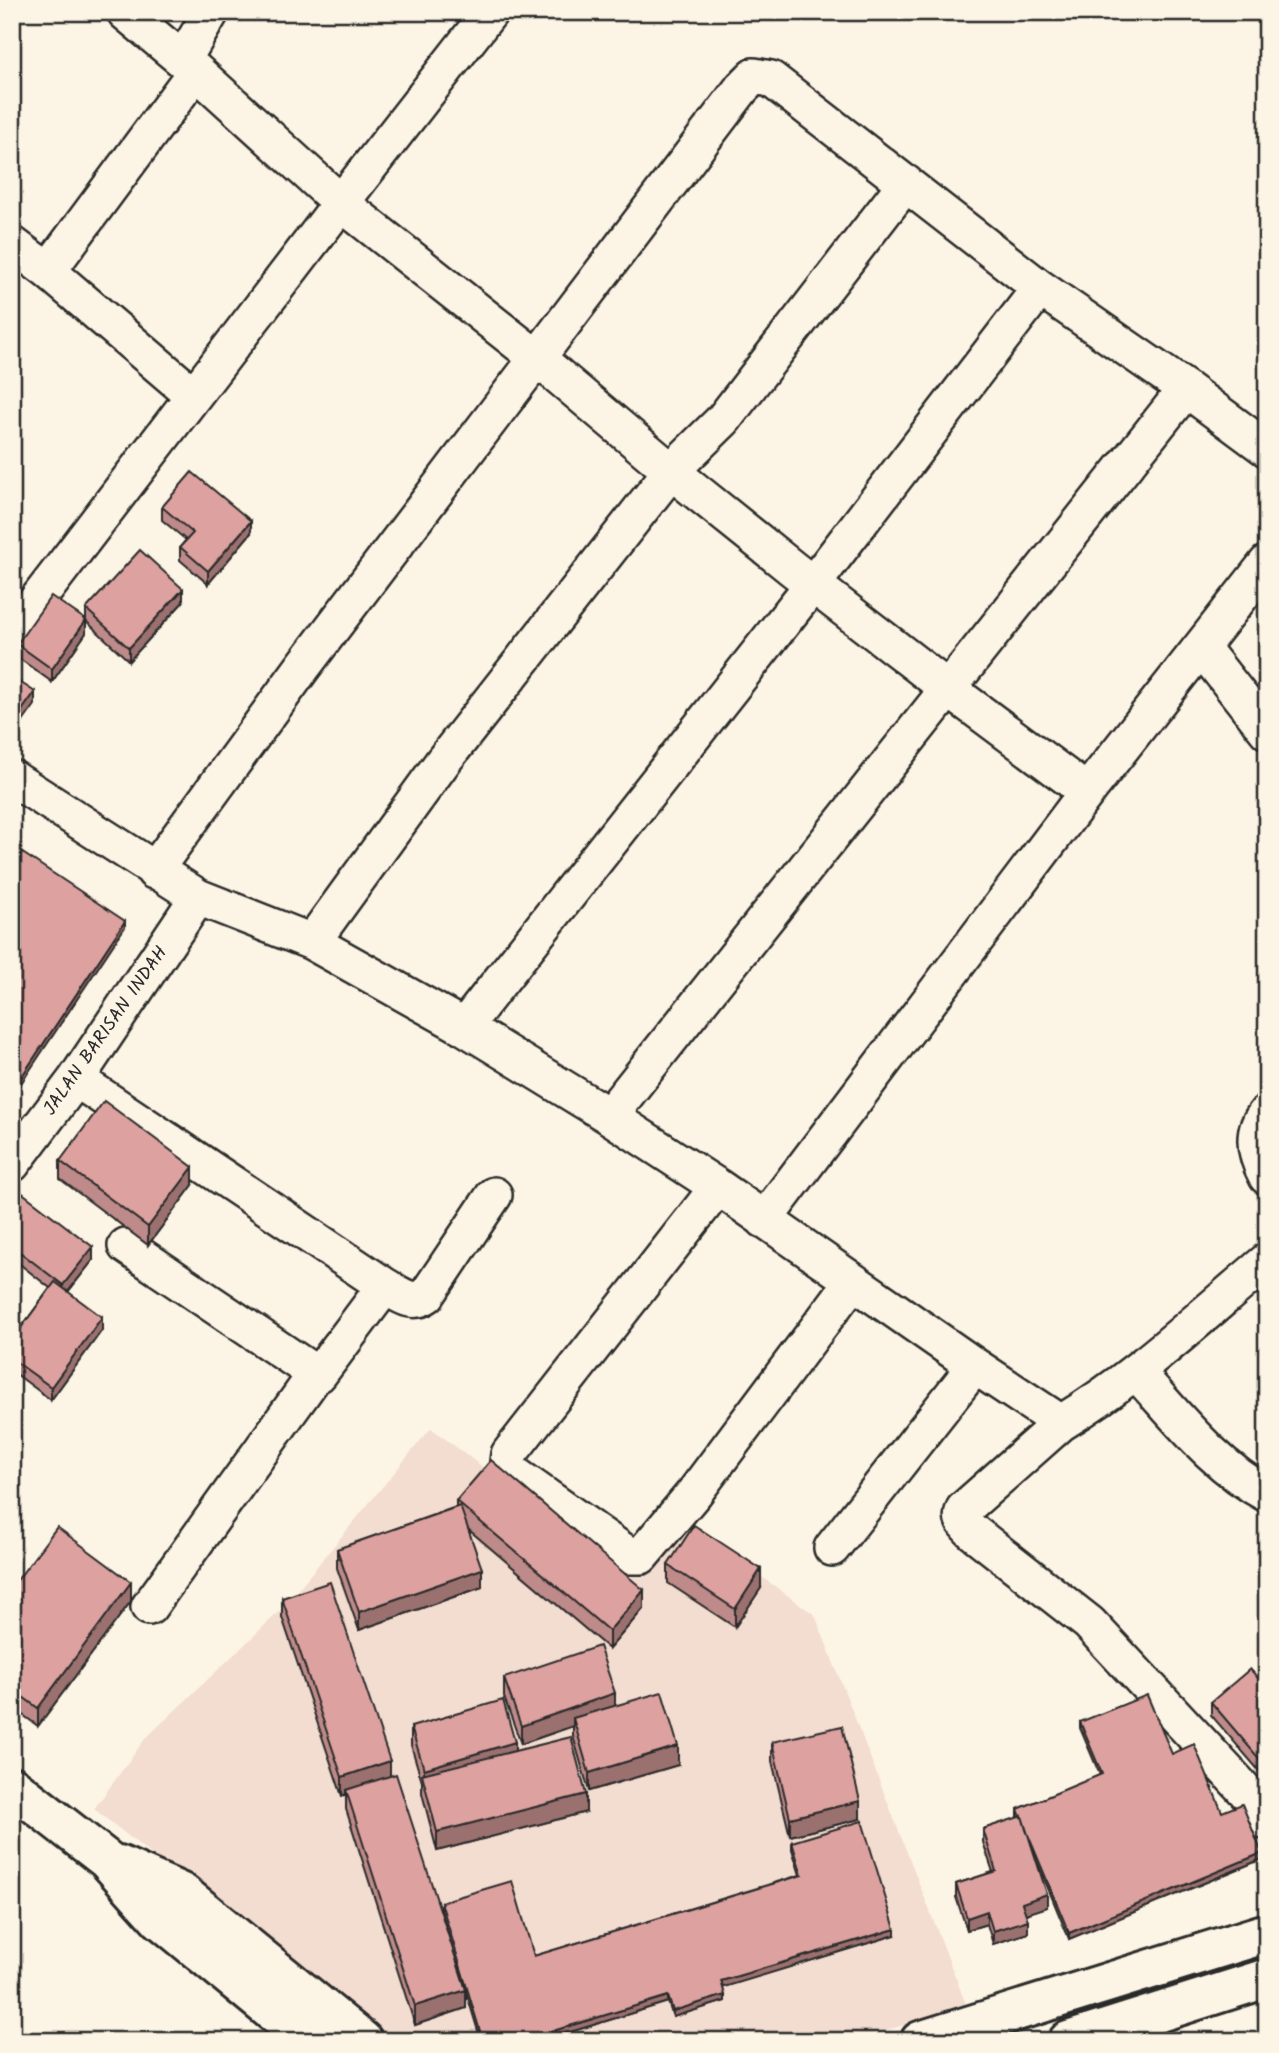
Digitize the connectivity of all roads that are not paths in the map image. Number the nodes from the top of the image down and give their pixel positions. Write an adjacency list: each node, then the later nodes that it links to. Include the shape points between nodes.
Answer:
1 (125, 12): 4 (street)
2 (211, 12): 4 (street)
3 (490, 12): 6 (street)
4 (189, 65): 6 (street); 8 (street)
5 (906, 183): 9 (street); 10 (street, via 771,79 754,76); 14 (street, via 723,420)
6 (341, 203): 10 (street); 12 (street)
7 (12, 244): 8 (street)
8 (48, 271): 12 (street)
9 (1040, 288): 11 (street); 16 (street)
10 (537, 358): 14 (street); 23 (street)
11 (1186, 389): 13 (street); 19 (street)
12 (194, 395): 17 (street)
13 (1267, 449)
14 (671, 471): 16 (street); 25 (street, via 444,760)
15 (1267, 563): 18 (street)
16 (813, 584): 19 (street); 26 (street)
17 (12, 633)
18 (1201, 647): 20 (street); 22 (street)
19 (947, 688): 22 (street); 29 (street)
20 (1267, 731)
21 (12, 778): 23 (street)
22 (1087, 792): 34 (street)
23 (154, 871): 24 (street)
24 (198, 897): 25 (street); 27 (street, JALAN BARISAN INDAH)
25 (312, 942): 26 (street)
26 (464, 1027): 29 (street)
27 (76, 1079): 30 (street, JALAN BARISAN INDAH); 38 (street)
28 (1267, 1111): 31 (street, via 1255,1147)
29 (609, 1116): 32 (street)
30 (12, 1164)
31 (1267, 1177)
32 (718, 1187): 34 (street); 37 (street, via 509,1454 510,1471 629,1556 641,1556 695,1492)
33 (494, 1195): 38 (street, via 427,1295 414,1300)
34 (764, 1220): 37 (street)
35 (126, 1246): 41 (street)
36 (1267, 1261): 40 (street)
37 (853, 1281): 39 (street)
38 (385, 1286): 41 (street)
39 (975, 1366): 42 (street); 44 (street)
40 (1136, 1372): 42 (street); 43 (street, via 1233,1472)
41 (316, 1374): 45 (street)
42 (1061, 1423): 47 (street, via 964,1509 962,1521 1088,1623 1256,1802)
43 (1267, 1494)
44 (832, 1548)
45 (149, 1607)
46 (12, 1786): 48 (main road)
47 (1267, 1822)
48 (107, 1860): 51 (main road, via 160,1919); 52 (main road, via 181,1893)
49 (1267, 1933): 53 (main road)
50 (1267, 1978): 54 (main road)
51 (308, 2041)
52 (363, 2041)
53 (920, 2041)
54 (1068, 2041)

